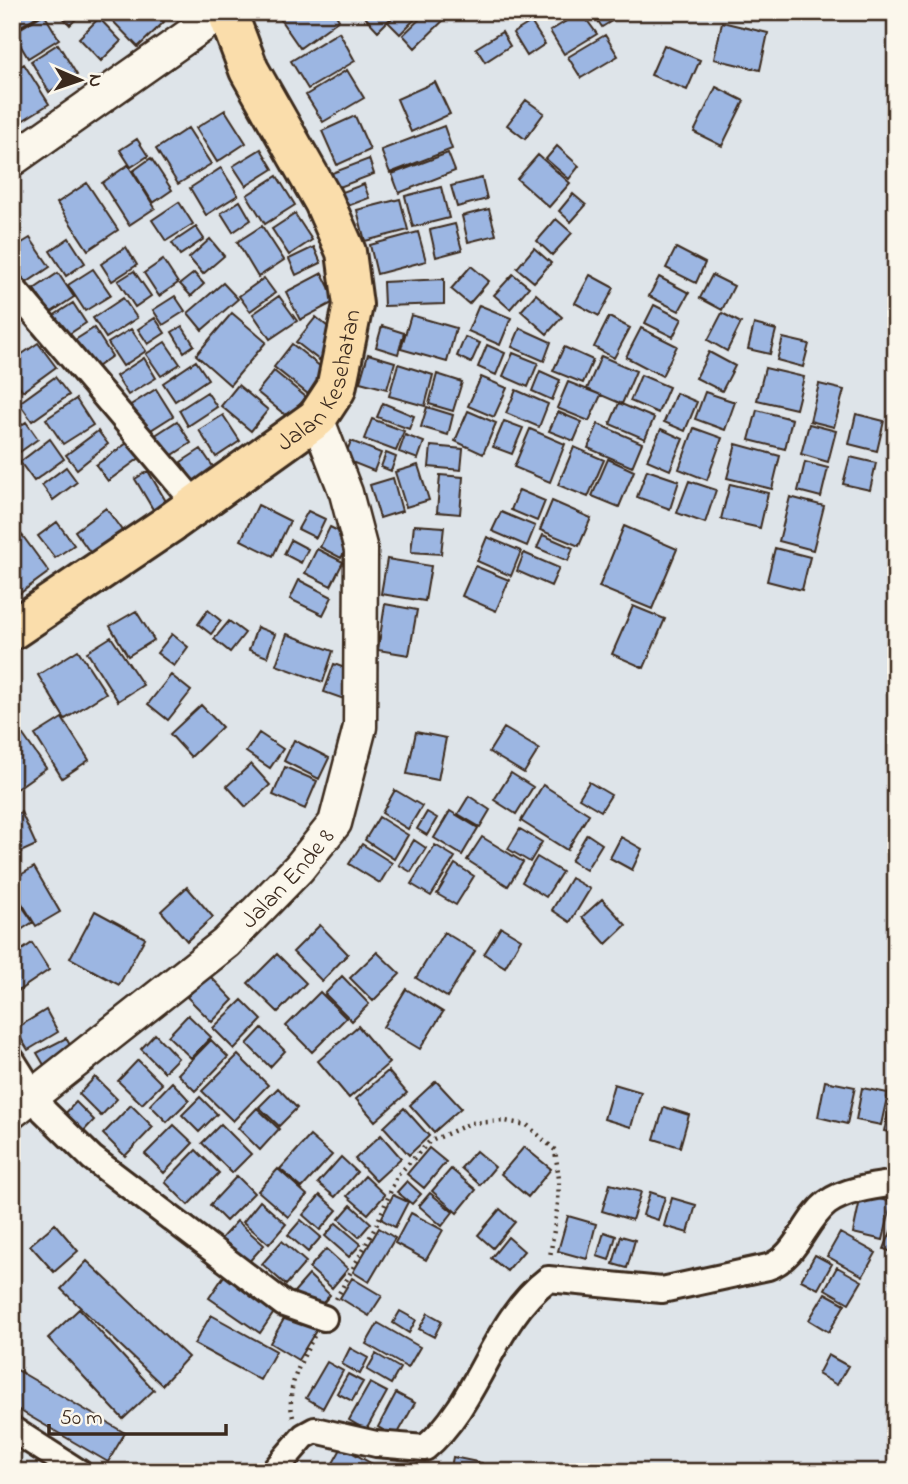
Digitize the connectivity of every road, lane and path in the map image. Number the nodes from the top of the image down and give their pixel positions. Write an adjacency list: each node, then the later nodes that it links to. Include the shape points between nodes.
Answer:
1 (224, 12): 2 (street); 4 (highway, Jalan Kesehatan, via 249,70 324,202 346,253 353,305 346,350 336,389)
2 (12, 160)
3 (12, 287): 5 (street)
4 (317, 418): 5 (highway, Jalan Kesehatan); 8 (street, Jalan Ende 8, via 346,493 361,550 360,727 337,817 299,867 226,943)
5 (196, 504): 6 (highway, Jalan Kesehatan)
6 (12, 630)
7 (12, 1060): 8 (street)
8 (23, 1102): 11 (street, via 44,1111 92,1158 284,1304)
9 (896, 1182): 10 (street, via 829,1201 778,1263 768,1267 662,1290)
10 (548, 1279): 11 (path, via 558,1203 555,1150 527,1125 471,1123 429,1142 397,1176 369,1240); 13 (street, via 523,1302 445,1430 425,1448 376,1444 326,1431 314,1430)
11 (324, 1318): 13 (path, via 290,1396 295,1423)
12 (12, 1429): 14 (street)
13 (304, 1436): 15 (street)
14 (79, 1472)
15 (273, 1472)

